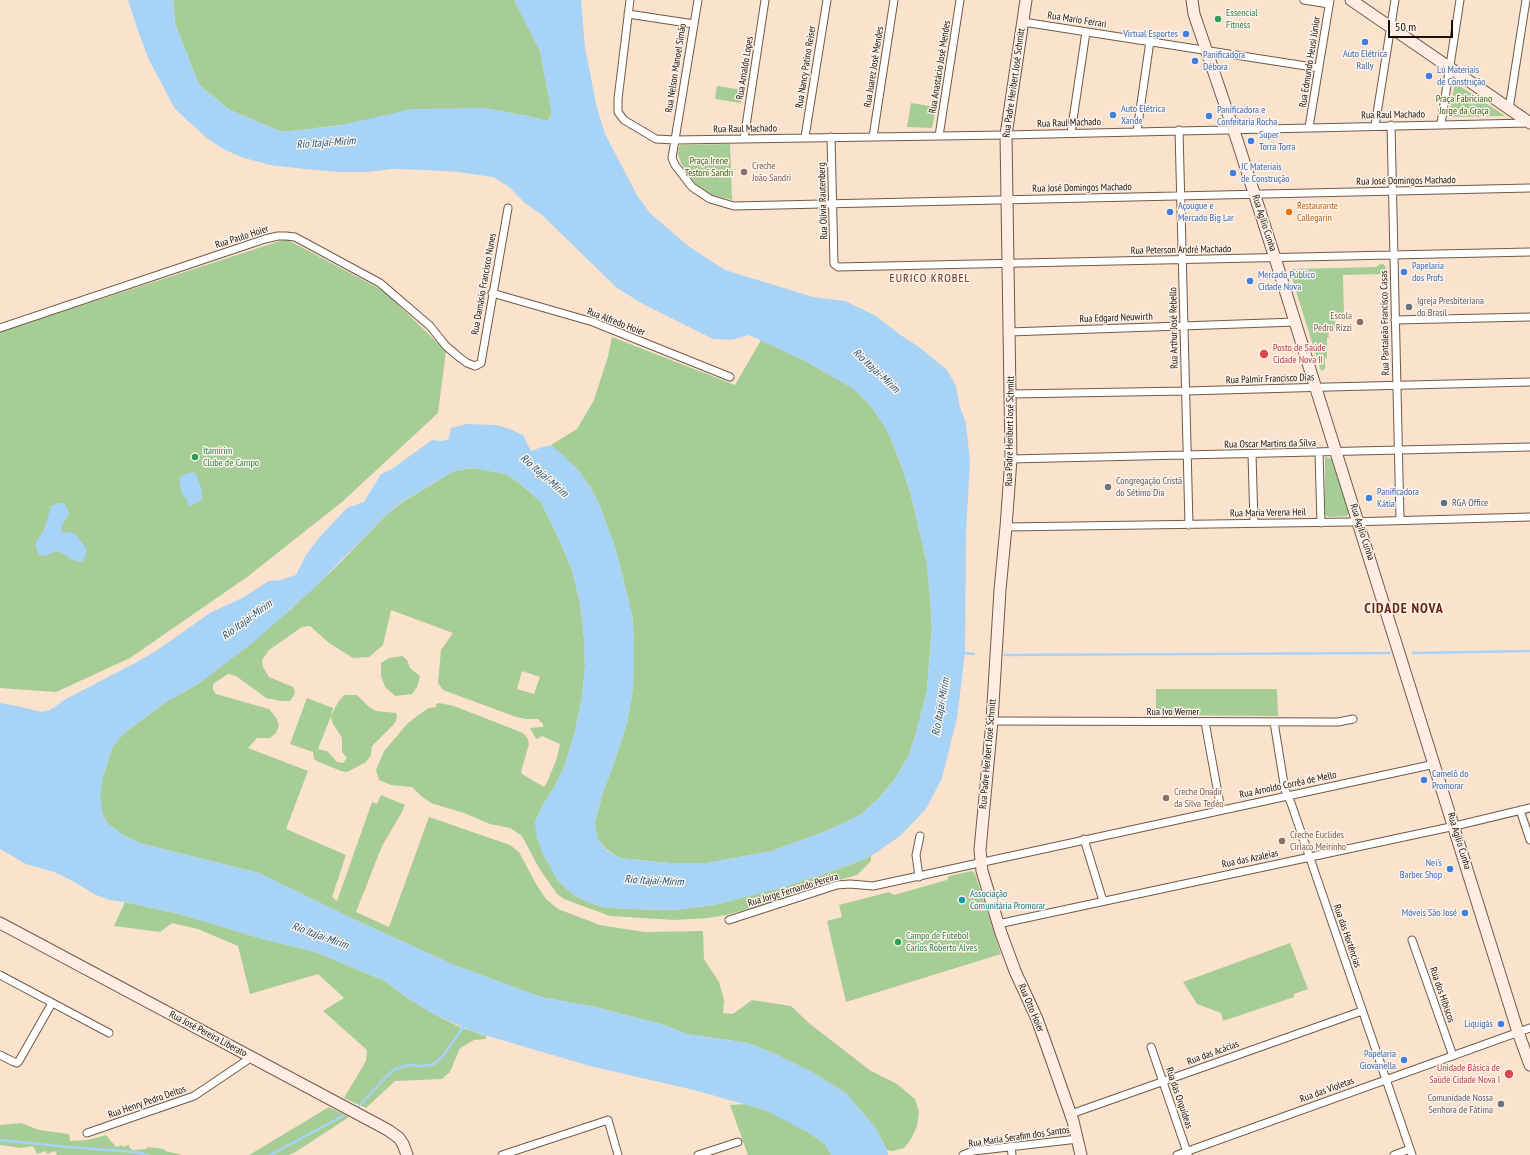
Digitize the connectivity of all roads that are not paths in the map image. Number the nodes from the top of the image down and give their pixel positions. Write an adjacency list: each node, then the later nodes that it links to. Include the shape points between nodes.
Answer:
1 (630, 0): 15 (street)
2 (698, 0): 17 (street, Rua Nelson Manoel Simão)
3 (765, 0): 39 (street, Rua Arnaldo Lopes)
4 (827, 0): 38 (street, Rua Nancy Patino Reiser)
5 (894, 0): 37 (street, Rua Juarez José Mendes)
6 (960, 0): 35 (street, Rua Anastácio José Mendes)
7 (1026, 0): 16 (main road, Rua Padre Heribert José Schmitt)
8 (1192, 0): 21 (main road, Rua Agílio Cunha)
9 (1304, 0): 14 (street)
10 (1351, 0): 18 (main road)
11 (1395, 0): 18 (street)
12 (1460, 0): 23 (street)
13 (1526, 0): 24 (street)
14 (1329, 2): 22 (street, Rua Edmundo Heusi Júnior)
15 (628, 14): 17 (street); 40 (street, Rua Raul Machado, via 618,112 624,120 656,139)
16 (1023, 22): 19 (street, Rua Mario Ferrari); 34 (main road, Rua Padre Heribert José Schmitt)
17 (694, 24): 40 (street, Rua Nelson Manoel Simão)
18 (1391, 28): 23 (main road); 28 (street)
19 (1086, 32): 20 (street, Rua Mario Ferrari); 33 (street)
20 (1150, 42): 21 (street, Rua Mario Ferrari); 32 (street)
21 (1206, 50): 22 (street, Rua Mario Ferrari); 30 (main road, Rua Agílio Cunha)
22 (1319, 68): 29 (street, Rua Edmundo Heusi Júnior)
23 (1450, 68): 24 (main road); 26 (street)
24 (1509, 109): 25 (main road)
25 (1530, 123): 26 (street, Rua Raul Machado)
26 (1441, 124): 27 (street, Rua Raul Machado)
27 (1391, 125): 28 (street, Rua Raul Machado); 42 (street, Rua Pantaleão Francisco Casas)
28 (1375, 126): 29 (street, Rua Raul Machado)
29 (1309, 127): 30 (street, Rua Raul Machado)
30 (1233, 129): 31 (street, Rua Raul Machado); 43 (main road, Rua Agílio Cunha)
31 (1179, 130): 32 (street, Rua Raul Machado); 44 (street, Rua Arthur José Rebello)
32 (1136, 131): 33 (street, Rua Raul Machado)
33 (1071, 133): 34 (street, Rua Raul Machado)
34 (1006, 135): 35 (street, Rua Raul Machado); 45 (main road, Rua Padre Heribert José Schmitt)
35 (939, 136): 37 (street, Rua Raul Machado)
36 (831, 137): 37 (street, Rua Raul Machado); 38 (street, Rua Raul Machado); 46 (street, Rua Olívia Rautenberg)
37 (873, 137)
38 (805, 138): 39 (street, Rua Raul Machado)
39 (744, 139): 40 (street, Rua Raul Machado)
40 (675, 140): 46 (street, Rua José Domingos Machado, via 672,158 675,165 692,187 710,199 734,206)
41 (1530, 188): 42 (street, Rua José Domingos Machado)
42 (1392, 191): 43 (street, Rua José Domingos Machado); 49 (street, Rua Pantaleão Francisco Casas)
43 (1255, 194): 44 (street, Rua José Domingos Machado); 50 (main road, Rua Agílio Cunha)
44 (1180, 196): 45 (street, Rua José Domingos Machado); 51 (street, Rua Arthur José Rebello)
45 (1007, 200): 46 (street, Rua José Domingos Machado); 52 (main road, Rua Padre Heribert José Schmitt)
46 (833, 204): 53 (street, Rua Olívia Rautenberg)
47 (508, 208): 54 (street, Rua Damásio Francisco Nunes)
48 (1530, 252): 49 (street, Rua Peterson André Machado)
49 (1394, 255): 50 (street, Rua Peterson André Machado); 56 (street, Rua Pantaleão Francisco Casas)
50 (1276, 258): 51 (street, Rua Peterson André Machado); 57 (main road, Rua Agílio Cunha)
51 (1182, 260): 52 (street, Rua Peterson André Machado); 58 (street, Rua Arthur José Rebello)
52 (1008, 263): 53 (street, Rua Peterson André Machado, via 838,267); 60 (main road, Rua Padre Heribert José Schmitt)
53 (834, 264)
54 (492, 293): 61 (street, Rua Damásio Francisco Nunes); 62 (street, Rua Alfredo Hoier, via 593,322)
55 (1530, 318): 56 (street)
56 (1395, 320): 64 (street, Rua Pantaleão Francisco Casas)
57 (1296, 322): 58 (street, Rua Edgard Neuwirth); 65 (main road, Rua Agílio Cunha)
58 (1184, 326): 60 (street, Rua Edgard Neuwirth); 66 (street, Rua Arthur José Rebello)
59 (0, 328): 61 (street, Rua Paulo Hoier, via 258,242 286,236 295,237 380,283 430,326 459,357 475,366)
60 (1009, 332): 67 (main road, Rua Padre Heribert José Schmitt)
61 (481, 363)
62 (730, 377)
63 (1530, 382): 64 (street, Rua Palmir Francisco Dias)
64 (1396, 385): 65 (street, Rua Palmir Francisco Dias); 69 (street, Rua Pantaleão Francisco Casas)
65 (1316, 387): 66 (street, Rua Palmir Francisco Dias); 71 (main road, Rua Agílio Cunha)
66 (1186, 391): 67 (street, Rua Palmir Francisco Dias); 73 (street, Rua Arthur José Rebello)
67 (1011, 394): 74 (main road, Rua Padre Heribert José Schmitt)
68 (1530, 448): 69 (street, Rua Oscar Martins da Silva)
69 (1398, 450): 71 (street, Rua Oscar Martins da Silva); 76 (street, Rua Pantaleão Francisco Casas)
70 (1319, 452): 71 (street, Rua Oscar Martins da Silva); 72 (street, Rua Oscar Martins da Silva); 77 (street)
71 (1337, 452): 78 (main road, Rua Agílio Cunha)
72 (1252, 454): 73 (street, Rua Oscar Martins da Silva); 79 (street)
73 (1187, 456): 74 (street, Rua Oscar Martins da Silva); 80 (street, Rua Arthur José Rebello)
74 (1011, 459): 81 (main road, Rua Padre Heribert José Schmitt)
75 (1530, 517): 76 (street, Rua Maria Verena Heil)
76 (1400, 520): 78 (street, Rua Maria Verena Heil)
77 (1321, 522): 78 (street, Rua Maria Verena Heil); 79 (street, Rua Maria Verena Heil)
78 (1359, 522): 86 (main road, Rua Agílio Cunha)
79 (1254, 524): 80 (street, Rua Maria Verena Heil)
80 (1189, 525): 81 (street, Rua Maria Verena Heil)
81 (1006, 527): 83 (main road, Rua Padre Heribert José Schmitt)
82 (1353, 719): 85 (street, Rua Ivo Werner, via 1338,722)
83 (992, 721): 84 (street, Rua Ivo Werner); 96 (main road, Rua Padre Heribert José Schmitt)
84 (1205, 722): 85 (street, Rua Ivo Werner); 89 (street)
85 (1274, 722): 87 (street, Rua das Hortências)
86 (1435, 764): 87 (street, Rua Arnoldo Corrêa de Mello); 91 (main road, Rua Agílio Cunha)
87 (1288, 796): 89 (street, Rua Arnoldo Corrêa de Mello); 95 (street, Rua das Hortências)
88 (1530, 808): 90 (street, Rua das Azaleias)
89 (1221, 810): 93 (street, Rua Arnoldo Corrêa de Mello)
90 (1520, 810): 91 (street, Rua das Azaleias); 94 (street)
91 (1454, 826): 95 (street, Rua das Azaleias); 107 (main road, Rua Agílio Cunha)
92 (920, 836): 97 (street, via 916,855)
93 (1084, 839): 96 (street, Rua Arnoldo Corrêa de Mello); 98 (street)
94 (1530, 840)
95 (1309, 857): 98 (street, Rua das Azaleias); 105 (street, Rua das Hortências)
96 (981, 862): 97 (street, Rua Jorge Fernando Pereira); 101 (main road, Rua Otto Hoier)
97 (919, 876): 99 (street, Rua Jorge Fernando Pereira, via 872,886 837,885)
98 (1104, 901): 101 (street, Rua das Azaleias)
99 (729, 920)
100 (0, 923): 112 (main road, Rua José Pereira Liberato)
101 (998, 924): 116 (main road, Rua Otto Hoier, via 1015,971 1037,1019)
102 (1412, 940): 111 (street, Rua dos Hibiscos)
103 (0, 976): 104 (street)
104 (52, 1003): 108 (street); 110 (street, via 19,1061 17,1063)
105 (1362, 1011): 114 (street, Rua das Hortências); 115 (street, Rua das Acácias)
106 (1530, 1028): 107 (street, Rua das Violetas)
107 (1518, 1032): 111 (street, Rua das Violetas); 113 (main road, Rua Agílio Cunha)
108 (109, 1033)
109 (1151, 1047): 115 (street, Rua das Orquídeas)
110 (0, 1055)
111 (1453, 1056): 114 (street, Rua das Violetas)
112 (252, 1057): 117 (street, Rua Henry Pedro Deitos, via 194,1096); 123 (main road, Rua José Pereira Liberato, via 393,1133 403,1144)
113 (1530, 1065)
114 (1386, 1080): 121 (street, Rua das Hortências); 122 (street, Rua das Violetas)
115 (1163, 1082): 116 (street, Rua das Acácias); 122 (street, Rua das Orquídeas)
116 (1071, 1114): 118 (main road, Rua Otto Hoier)
117 (87, 1133)
118 (1078, 1139): 120 (street, Rua Maria Serafim dos Santos); 129 (main road, Rua Otto Hoier)
119 (738, 1142): 126 (street)
120 (1011, 1146): 127 (street, Rua Maria Serafim dos Santos, via 972,1151); 128 (street)
121 (1411, 1152): 131 (street)
122 (1187, 1153): 130 (street, Rua das Violetas)
123 (407, 1155)
124 (502, 1155): 125 (street, via 608,1120)
125 (618, 1155)
126 (698, 1155)
127 (962, 1155)
128 (1012, 1155)
129 (1081, 1155)
130 (1177, 1155)
131 (1394, 1155)

